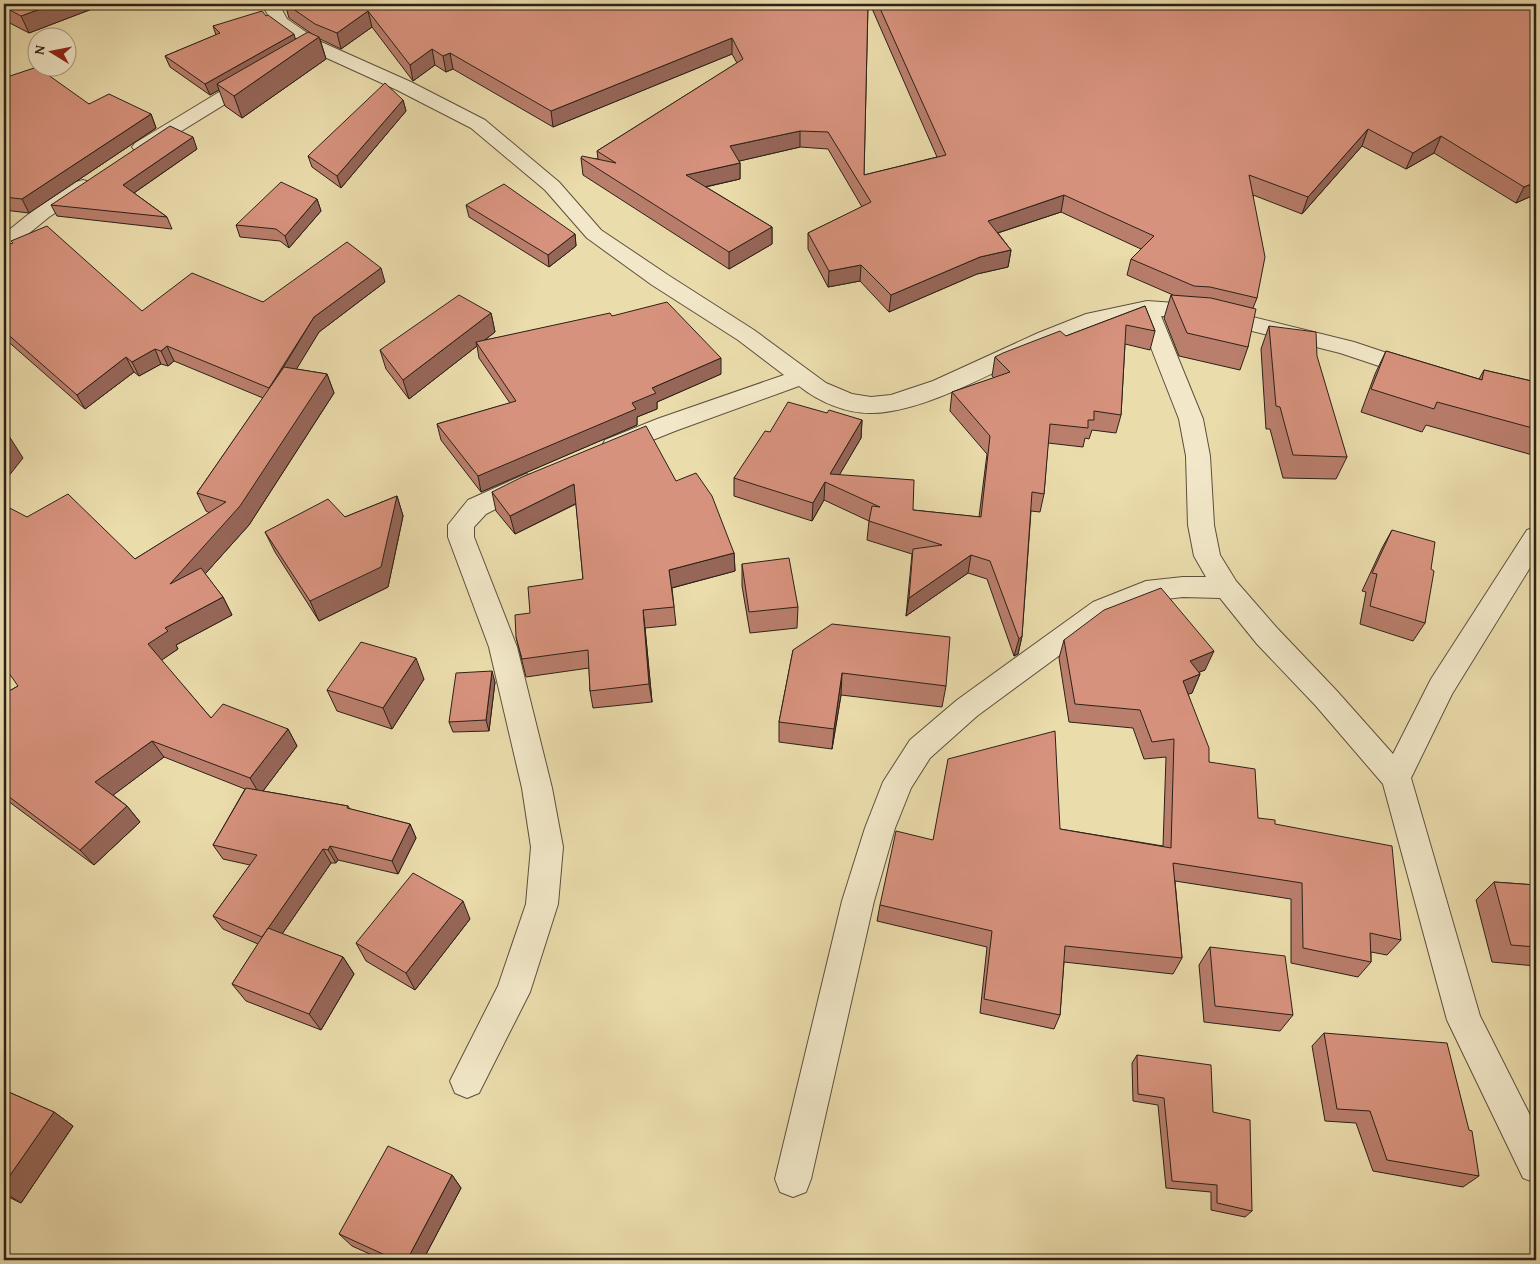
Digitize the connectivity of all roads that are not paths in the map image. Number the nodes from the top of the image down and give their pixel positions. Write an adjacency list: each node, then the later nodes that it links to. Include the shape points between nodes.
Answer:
1 (271, 4): 7 (street, via 280,22 305,50 412,90 478,124 552,186 594,234 746,334)
2 (272, 68): 3 (street)
3 (129, 156)
4 (97, 177): 5 (street, via 42,213)
5 (4, 244)
6 (1147, 308): 7 (street, via 1094,319 941,387 893,403 871,405 850,402 818,389); 8 (street, via 1204,312 1346,347); 12 (street, via 1190,419 1198,456 1201,525 1207,556)
7 (802, 377): 9 (street, via 666,425)
8 (1442, 377)
9 (588, 457)
10 (552, 472): 14 (street, via 477,507 462,525 461,537 503,647 537,788 547,847 542,904 513,992)
11 (1536, 537): 13 (street, via 1441,687)
12 (1227, 588): 13 (street); 16 (street, via 1146,590 1103,609 967,708 920,749 898,782 858,901)
13 (1396, 778): 15 (street, via 1464,1020)
14 (467, 1081)
15 (1536, 1165)
16 (793, 1179)

